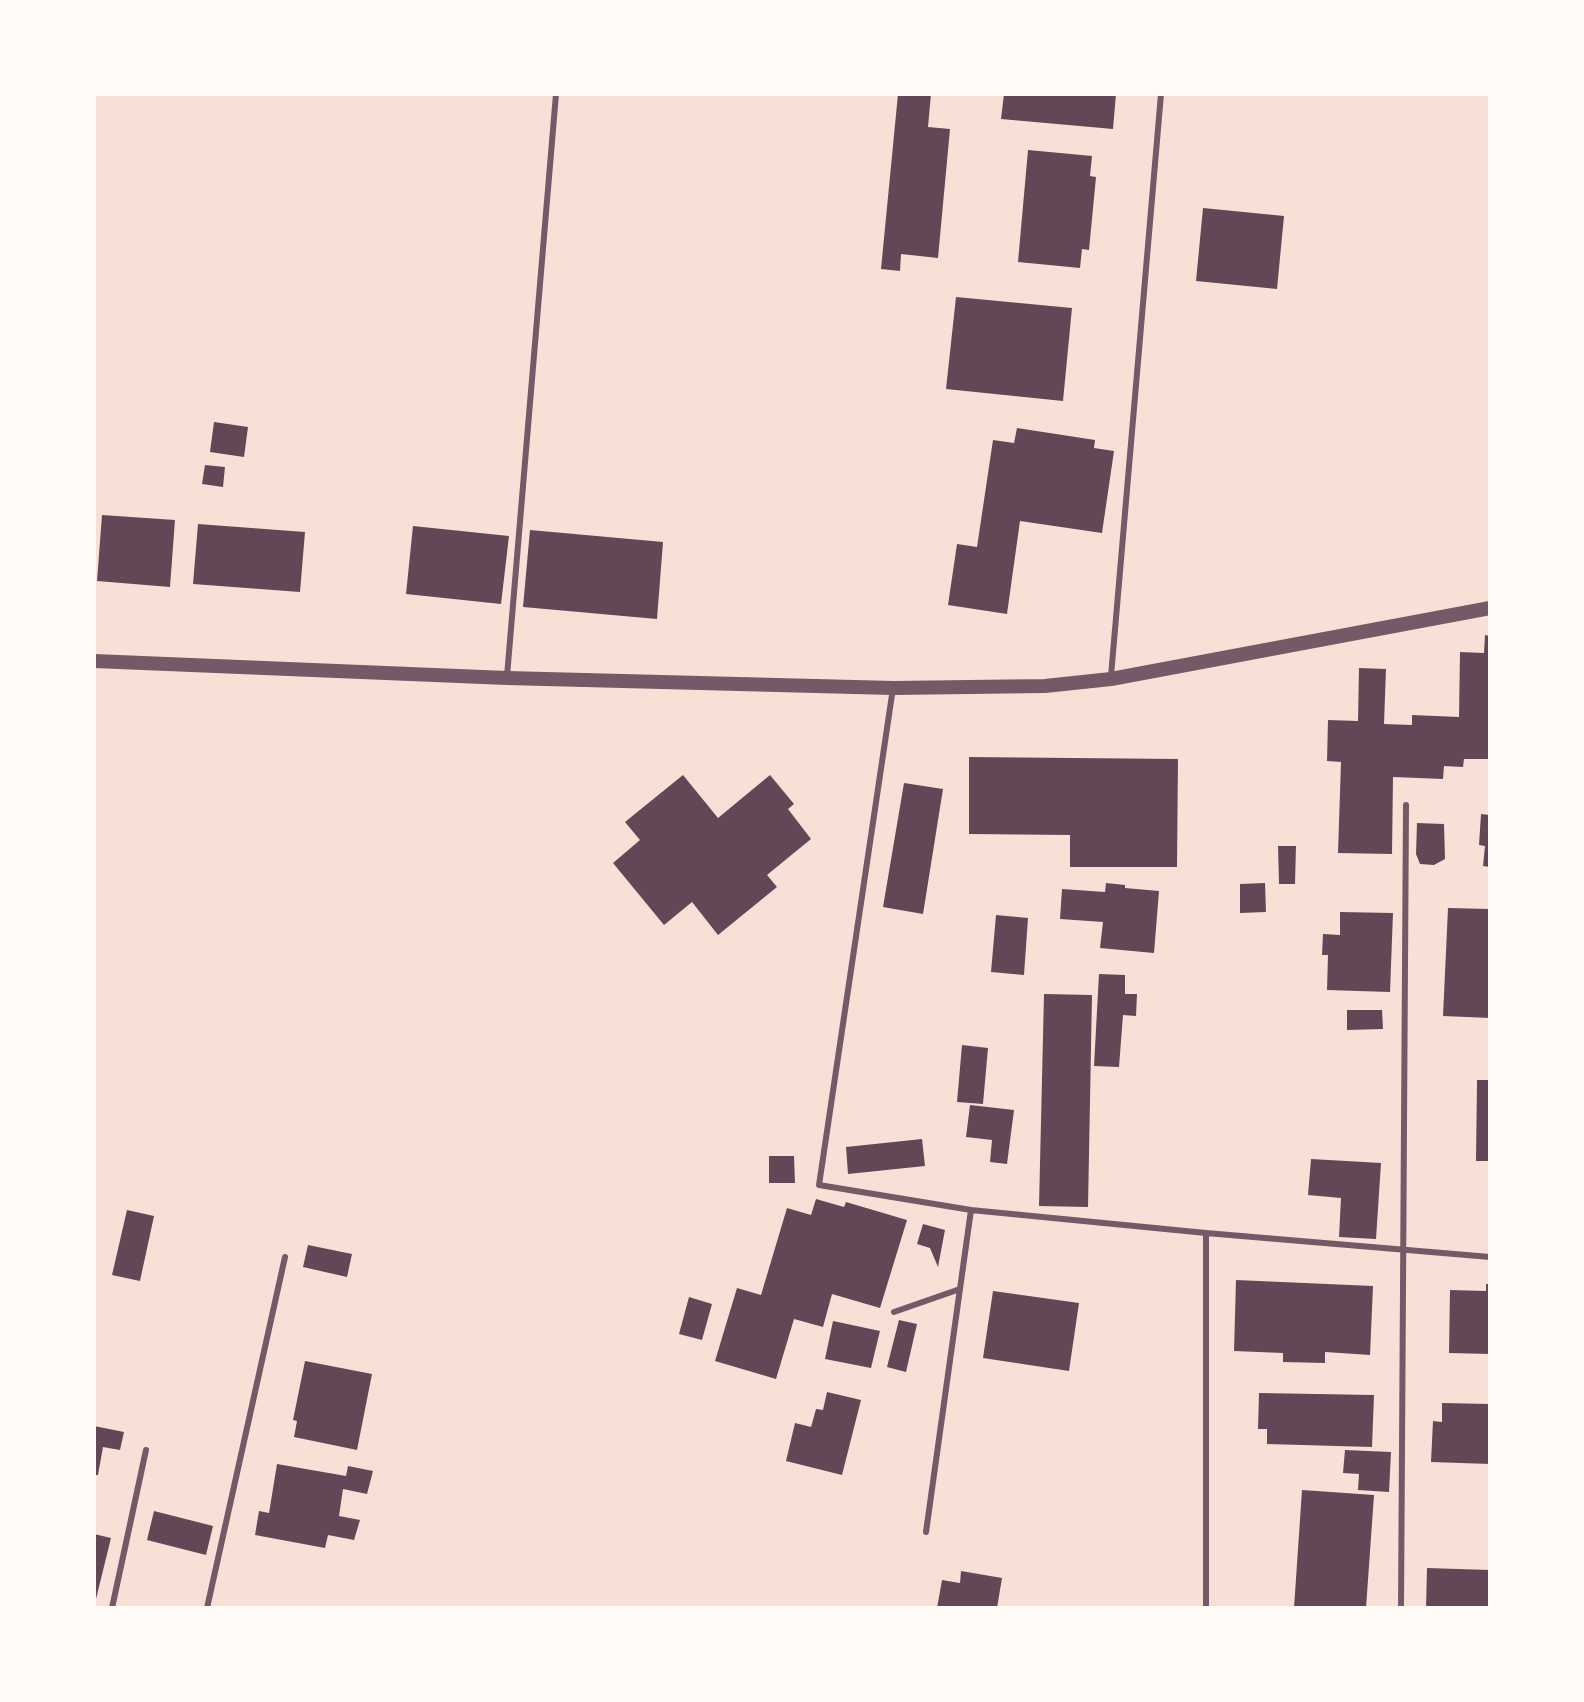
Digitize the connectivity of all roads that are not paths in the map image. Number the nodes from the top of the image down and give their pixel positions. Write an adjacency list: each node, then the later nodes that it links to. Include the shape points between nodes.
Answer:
1 (556, 94): 5 (lane)
2 (1161, 94): 6 (lane)
3 (1490, 608): 6 (street)
4 (94, 661): 5 (street)
5 (507, 678): 7 (street)
6 (1111, 679): 7 (street, via 1045,686)
7 (893, 688): 9 (lane, via 819,1185)
8 (1406, 805): 11 (lane)
9 (971, 1210): 10 (lane); 14 (lane)
10 (1206, 1233): 11 (lane); 20 (lane)
11 (1402, 1249): 13 (lane); 21 (lane)
12 (285, 1257): 19 (lane)
13 (1490, 1257)
14 (960, 1289): 15 (lane); 17 (lane)
15 (894, 1312)
16 (146, 1450): 18 (lane)
17 (926, 1532)
18 (112, 1608)
19 (207, 1608)
20 (1206, 1608)
21 (1401, 1608)

